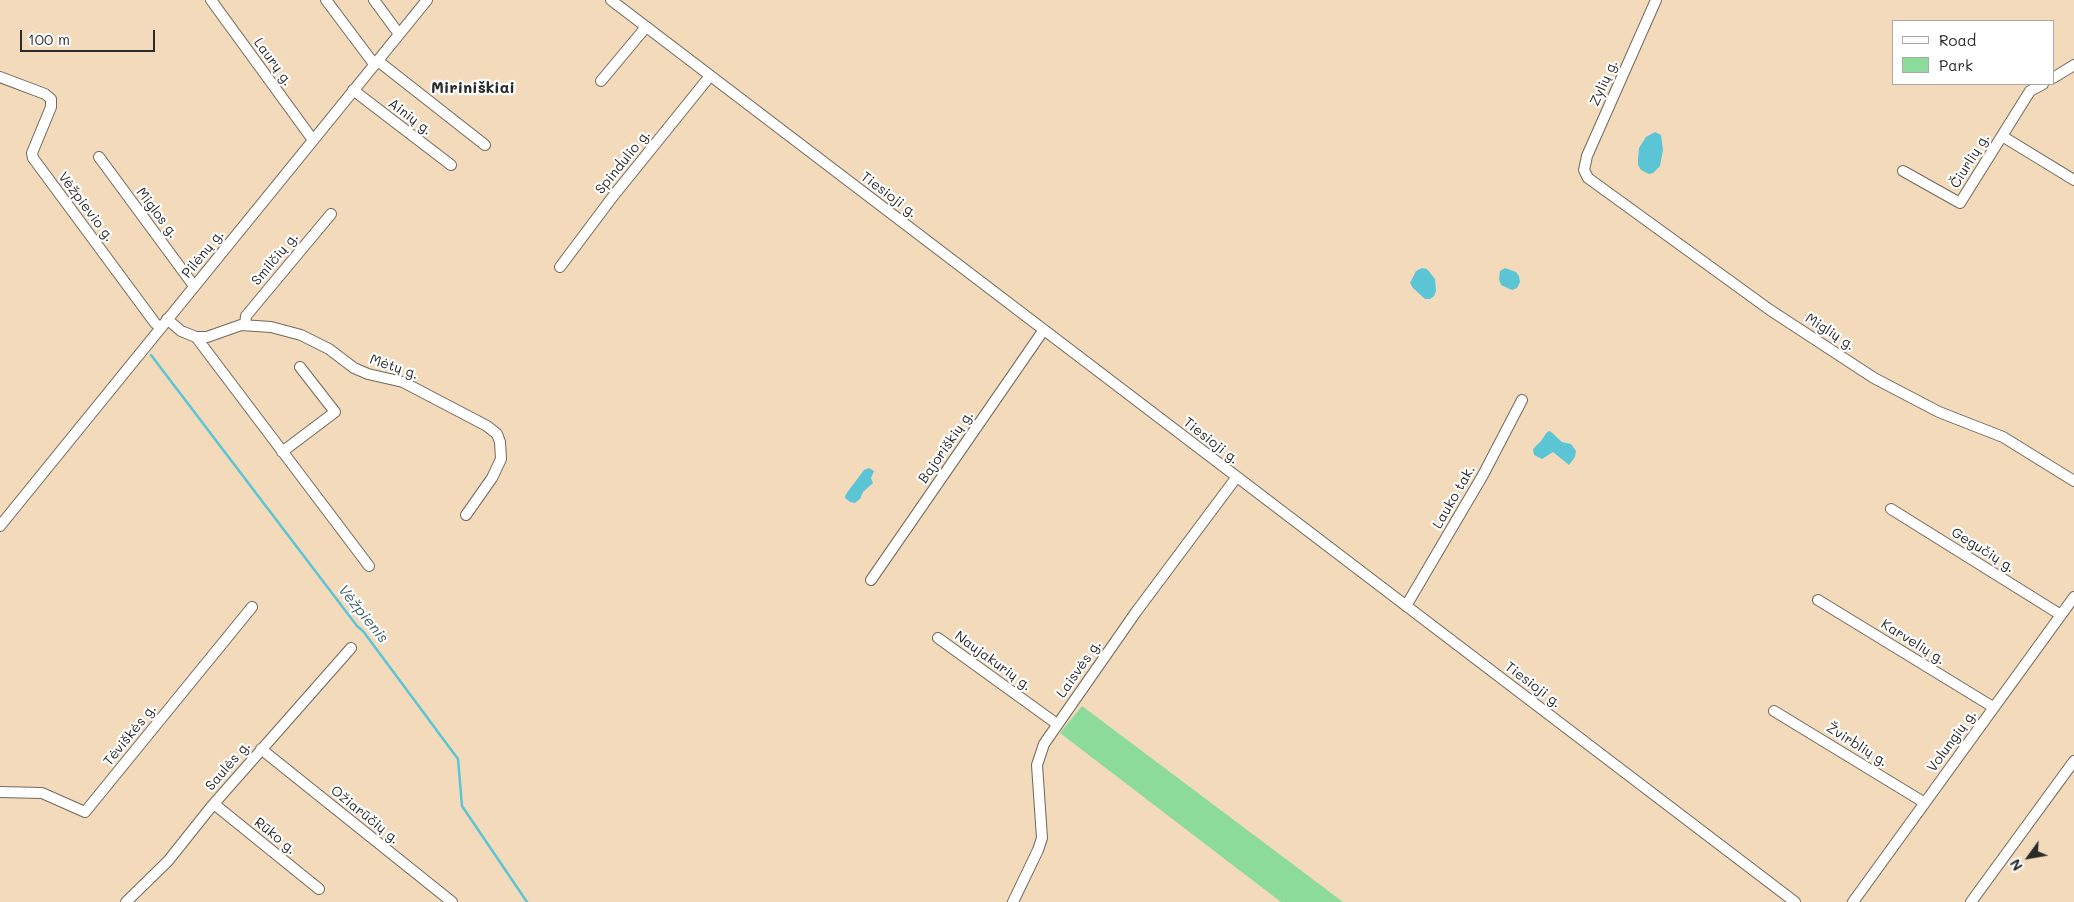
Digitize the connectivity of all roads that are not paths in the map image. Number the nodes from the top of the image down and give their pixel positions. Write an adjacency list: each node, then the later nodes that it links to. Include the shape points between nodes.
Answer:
1 (211, 0): 18 (street, Laurų g.)
2 (326, 0): 9 (street)
3 (374, 0): 8 (street)
4 (427, 0): 8 (street, Pilėnų g.)
5 (611, 0): 7 (street, Tiesioji g.)
6 (1656, 0): 23 (street, Zylių g., via 1587,156 1584,170)
7 (646, 26): 11 (street, Tiesioji g.); 14 (street)
8 (399, 34): 9 (street, Pilėnų g.)
9 (376, 62): 16 (street, Pilėnų g.); 19 (street)
10 (2074, 65): 13 (street)
11 (710, 76): 26 (street, Spindulio g.); 30 (street, Tiesioji g.)
12 (0, 77): 28 (street, Vėžpievio g., via 51,99 33,158 155,323)
13 (2054, 77)
14 (602, 81)
15 (2041, 85): 17 (street, Čiurlių g., via 2030,92)
16 (353, 90): 18 (street, Pilėnų g.); 21 (street, Ainių g.)
17 (2002, 136): 22 (street, Čiurlių g., via 1960,203); 24 (street)
18 (313, 140): 27 (street, Pilėnų g.)
19 (485, 145)
20 (99, 157): 27 (street, Miglos g.)
21 (451, 165)
22 (1903, 171)
23 (1588, 178): 36 (street, Miglių g., via 1770,310 1874,378 1939,412 2003,437)
24 (2074, 180)
25 (331, 214): 29 (street, Smilčių g., via 246,316)
26 (560, 267)
27 (194, 286): 28 (street, Pilėnų g.)
28 (164, 323): 31 (street); 39 (street, Pilėnų g.)
29 (245, 325): 31 (street, Mėtų g., via 207,337); 38 (street, Mėtų g., via 271,327 301,335 329,349 354,368 403,382 488,426 500,442 501,459)
30 (1044, 331): 35 (street, Tiesioji g.); 41 (street, Bajoriškių g.)
31 (196, 337): 34 (street)
32 (300, 367): 34 (street, via 334,412)
33 (1522, 400): 44 (street, Lauko tak., via 1483,475)
34 (282, 452): 40 (street)
35 (1236, 478): 44 (street, Tiesioji g.); 51 (street, Laisvės g.)
36 (2074, 482)
37 (1891, 509): 46 (street, Gegučių g.)
38 (466, 515)
39 (0, 526)
40 (369, 566)
41 (871, 580)
42 (2074, 597): 46 (street, Volungių g.)
43 (1818, 600): 49 (street, Karvelių g.)
44 (1406, 606): 61 (street, Tiesioji g.)
45 (252, 607): 54 (street, Tėviškės g., via 85,812 42,793)
46 (2061, 615): 49 (street, Volungių g.)
47 (938, 638): 51 (street, Naujakurių g.)
48 (351, 648): 52 (street, Saulės g.)
49 (1993, 707): 55 (street, Volungių g.)
50 (1774, 711): 55 (street, Žvirblių g.)
51 (1057, 724): 60 (street, Laisvės g., via 1044,744 1038,765 1042,838)
52 (262, 749): 56 (street, Saulės g.); 59 (street, Ožiarūčių g.)
53 (2074, 761): 63 (street)
54 (0, 792)
55 (1925, 803): 62 (street, Volungių g.)
56 (214, 804): 57 (street, Rūko g.); 58 (street, Saulės g., via 168,861)
57 (319, 889)
58 (126, 902)
59 (452, 902)
60 (1013, 902)
61 (1795, 902)
62 (1853, 902)
63 (1971, 902)

